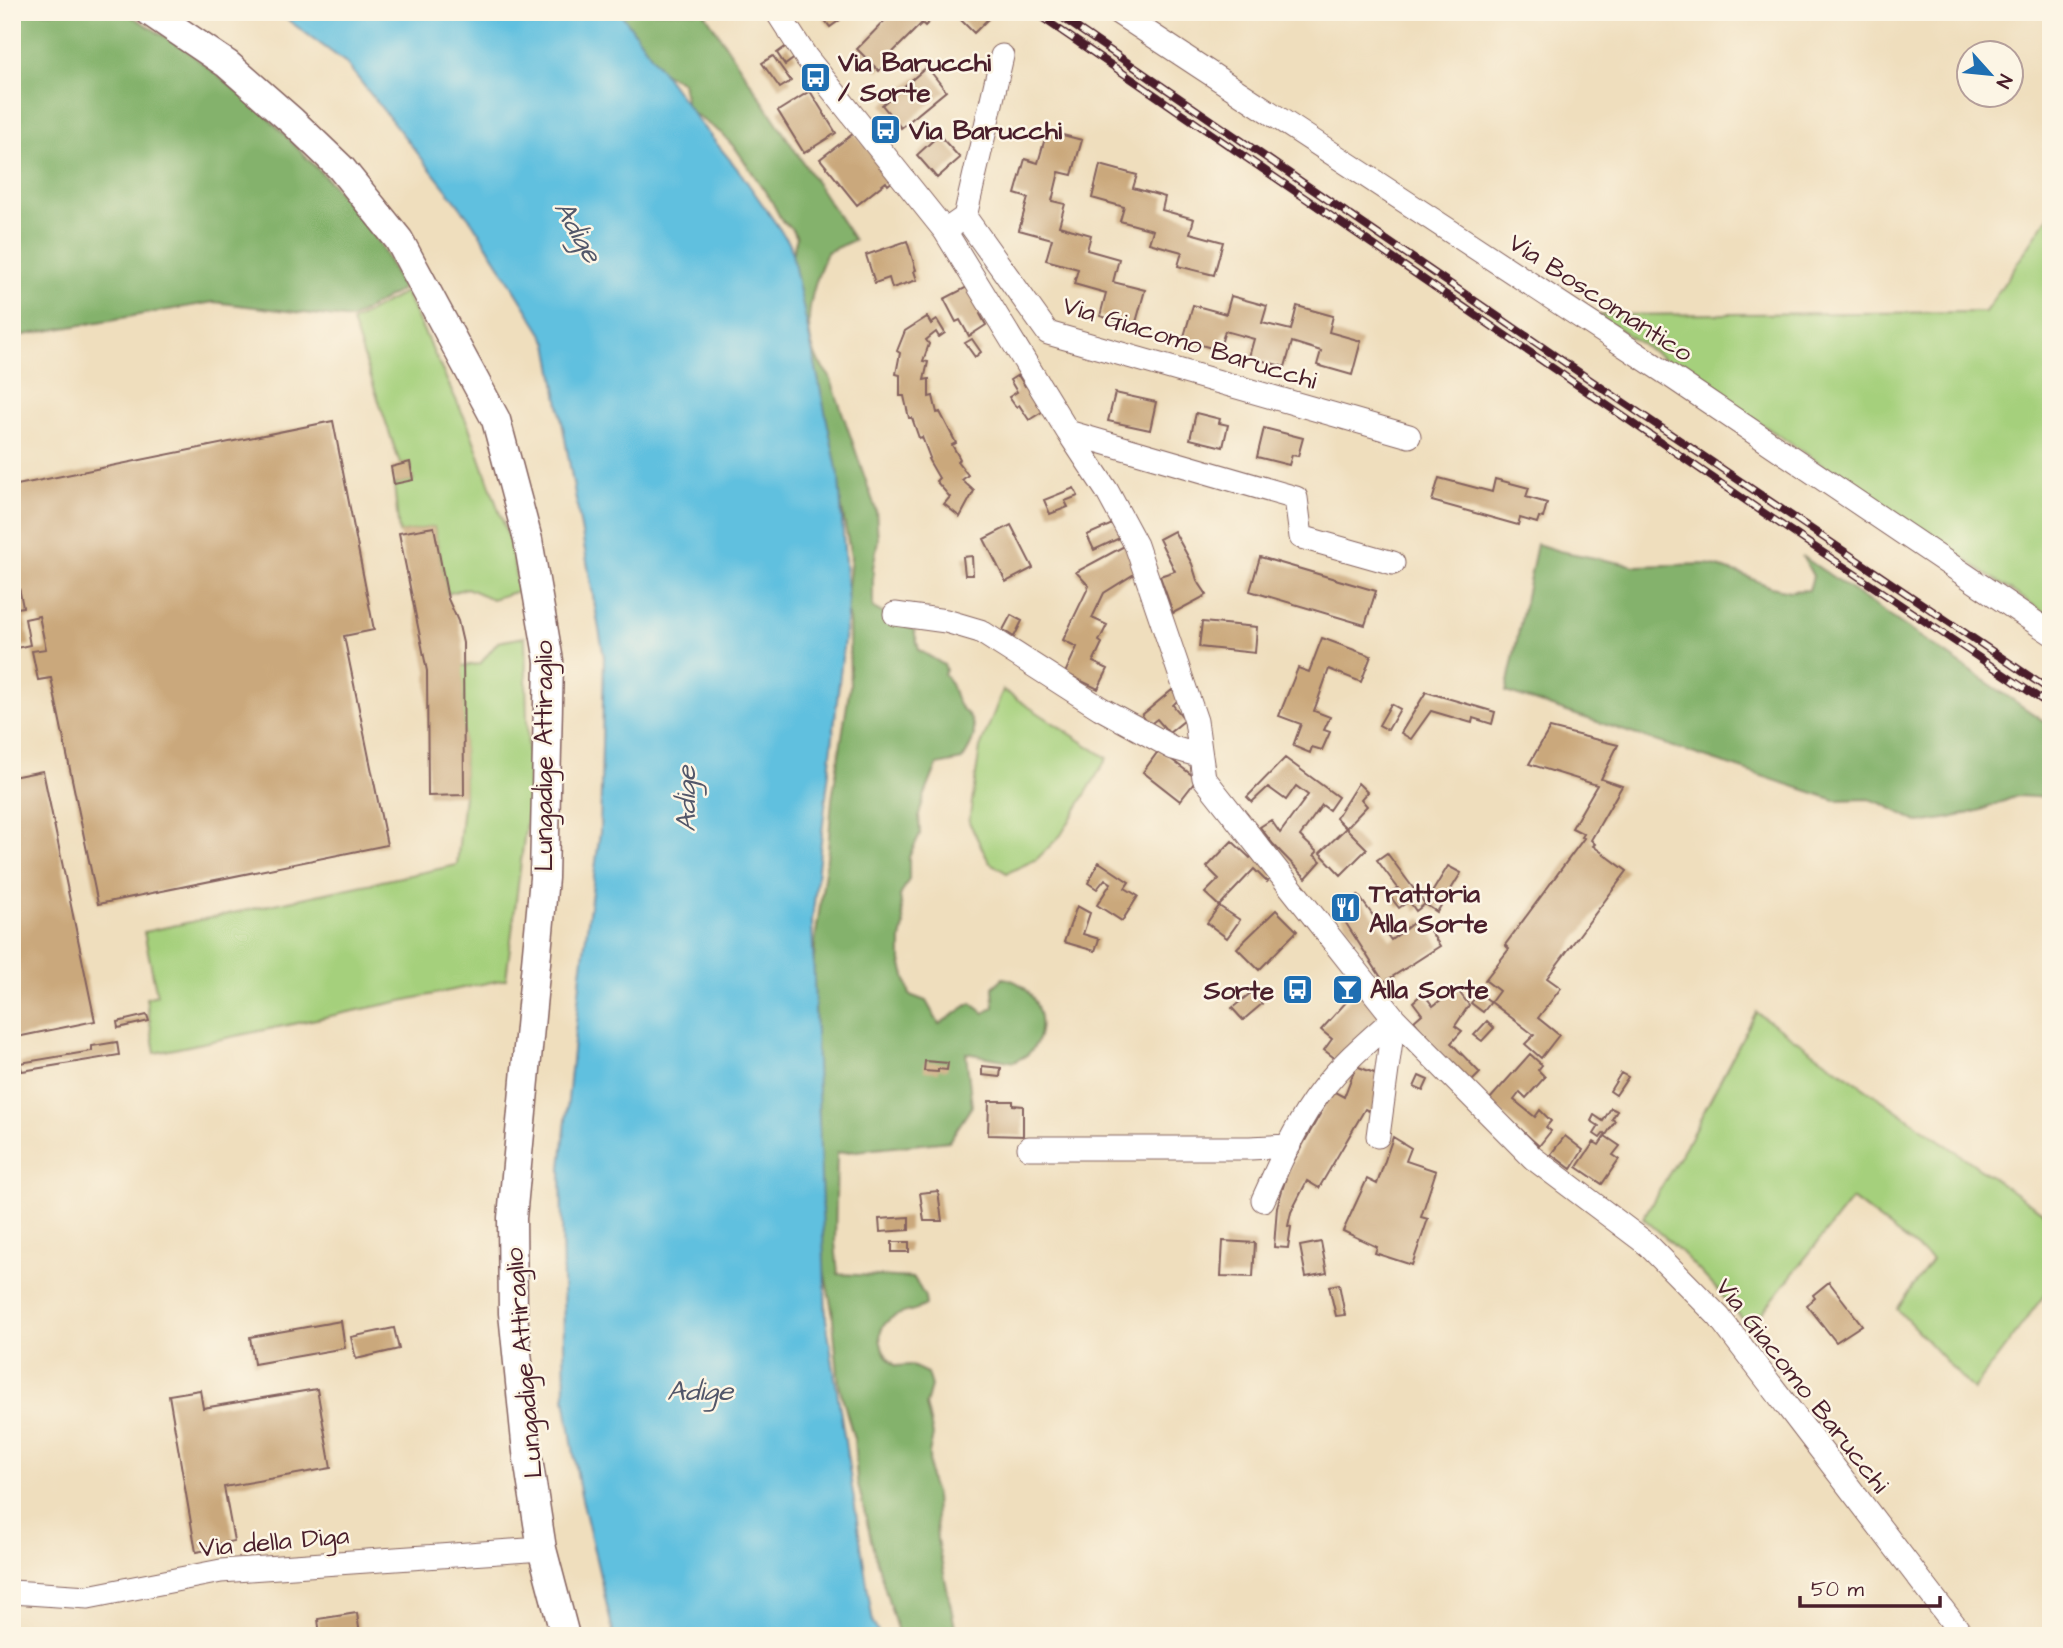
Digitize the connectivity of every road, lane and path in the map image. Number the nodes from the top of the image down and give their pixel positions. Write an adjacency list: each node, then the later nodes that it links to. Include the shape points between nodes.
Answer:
1 (150, 12): 18 (street, Lungadige Attiraglio, via 227,64 292,121 341,168 399,240 496,420 528,540 549,660 544,878 512,1218 513,1313)
2 (777, 12): 6 (street, Via Giacomo Barucchi, via 806,57)
3 (1117, 12): 11 (street, Via Boscomantico)
4 (1002, 56): 5 (street)
5 (965, 217): 6 (street); 8 (street, Via Giacomo Barucchi, via 1048,333)
6 (945, 231): 7 (street, Via Giacomo Barucchi)
7 (1068, 432): 9 (street, via 1296,498 1301,537); 12 (street, Via Giacomo Barucchi, via 1136,545 1196,721)
8 (1409, 436)
9 (1393, 563)
10 (895, 614): 12 (street, via 946,621 980,632 1100,708 1172,748)
11 (2051, 633)
12 (1201, 756): 13 (street, Via Giacomo Barucchi, via 1204,778)
13 (1394, 1018): 14 (street); 15 (street, via 1354,1053 1321,1091); 21 (street, Via Giacomo Barucchi, via 1532,1158 1647,1244 1719,1317)
14 (1378, 1136)
15 (1289, 1146): 16 (street); 17 (street)
16 (1029, 1148)
17 (1263, 1200)
18 (542, 1549): 19 (street, Via della Diga, via 221,1571 88,1597); 20 (street, Lungadige Attiraglio)
19 (12, 1592)
20 (565, 1636)
21 (1963, 1636)

